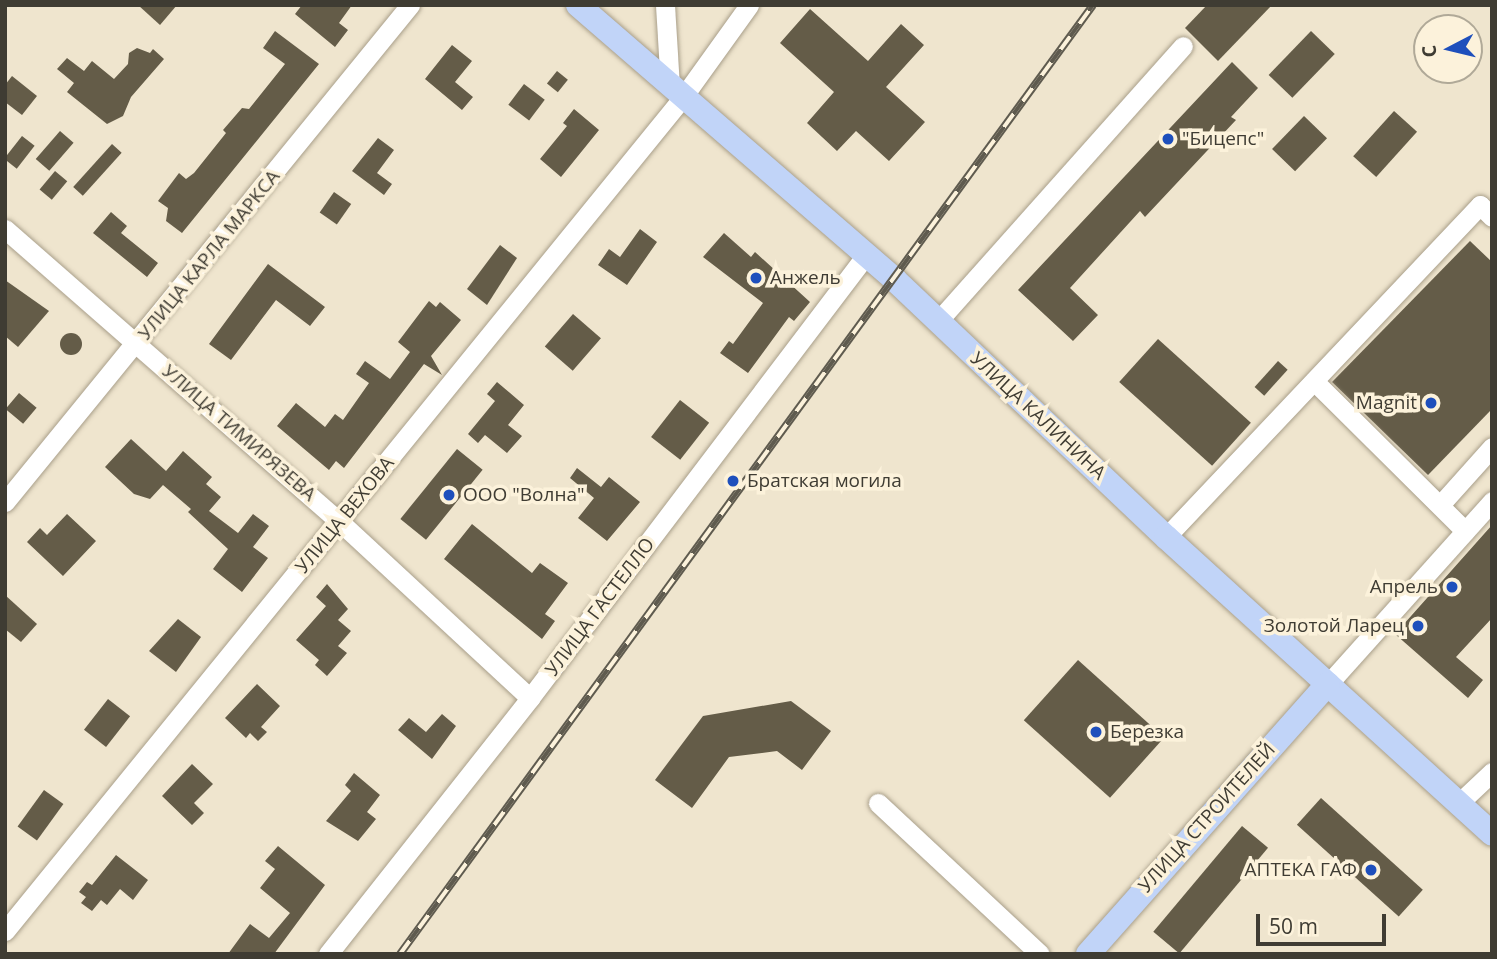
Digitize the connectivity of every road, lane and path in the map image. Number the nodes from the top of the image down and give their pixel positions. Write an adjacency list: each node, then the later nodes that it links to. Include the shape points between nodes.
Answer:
1 (410, 5): 11 (street, УЛИЦА КАРЛА МАРКСА)
2 (578, 5): 6 (main road, УЛИЦА КАЛИНИНА)
3 (665, 5): 6 (street)
4 (749, 5): 6 (street, УЛИЦА ВЕХОВА)
5 (1183, 46): 10 (street)
6 (677, 92): 9 (main road, УЛИЦА КАЛИНИНА); 17 (street, УЛИЦА ВЕХОВА)
7 (1492, 217): 12 (street, via 1480,205)
8 (5, 229): 11 (street, УЛИЦА ТИМИРЯЗЕВА)
9 (866, 255): 10 (main road, УЛИЦА КАЛИНИНА); 21 (street, УЛИЦА ГАСТЕЛЛО)
10 (938, 321): 19 (main road, УЛИЦА КАЛИНИНА)
11 (137, 344): 15 (street, УЛИЦА КАРЛА МАРКСА); 17 (street, УЛИЦА ТИМИРЯЗЕВА)
12 (1314, 381): 16 (street); 19 (street)
13 (1492, 447): 16 (street)
14 (1492, 501): 18 (street)
15 (5, 502)
16 (1440, 505): 18 (street)
17 (340, 522): 21 (street, УЛИЦА ТИМИРЯЗЕВА); 26 (street, УЛИЦА ВЕХОВА)
18 (1465, 531): 20 (street)
19 (1166, 537): 20 (main road, УЛИЦА КАЛИНИНА)
20 (1328, 684): 24 (main road, УЛИЦА КАЛИНИНА); 29 (main road, УЛИЦА СТРОИТЕЛЕЙ)
21 (530, 698): 27 (street, УЛИЦА ГАСТЕЛЛО)
22 (1492, 772): 24 (street)
23 (878, 803): 28 (street)
24 (1458, 804): 25 (main road, УЛИЦА КАЛИНИНА)
25 (1492, 834)
26 (5, 931)
27 (328, 954)
28 (1040, 954)
29 (1088, 954)

